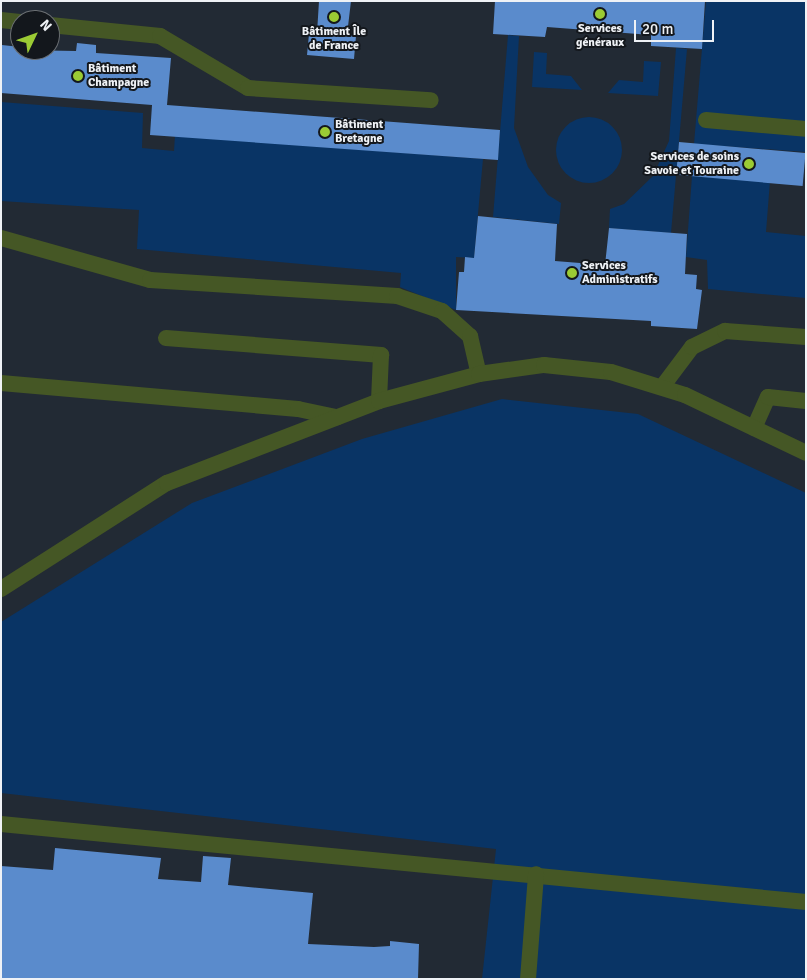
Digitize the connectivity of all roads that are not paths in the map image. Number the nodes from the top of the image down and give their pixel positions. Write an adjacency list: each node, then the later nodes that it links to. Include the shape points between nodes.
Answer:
1 (60, 26): 2 (lane, via 160,36 248,88)
2 (431, 100)
3 (706, 120): 4 (lane)
4 (806, 129)
5 (1, 238): 8 (lane, via 150,280 397,296 442,311 470,336)
6 (806, 337): 10 (lane, via 725,331 692,347)
7 (166, 338): 12 (lane, via 381,355)
8 (479, 374): 10 (lane, via 544,365 612,372); 12 (lane)
9 (1, 383): 13 (lane, via 298,409)
10 (662, 387): 14 (lane)
11 (806, 401): 14 (lane, via 768,398)
12 (379, 402): 13 (lane)
13 (337, 417): 16 (lane, via 167,483)
14 (754, 428): 15 (lane)
15 (806, 453)
16 (1, 589)
17 (1, 824): 18 (lane)
18 (536, 874): 19 (lane); 20 (lane)
19 (806, 902)
20 (528, 979)

